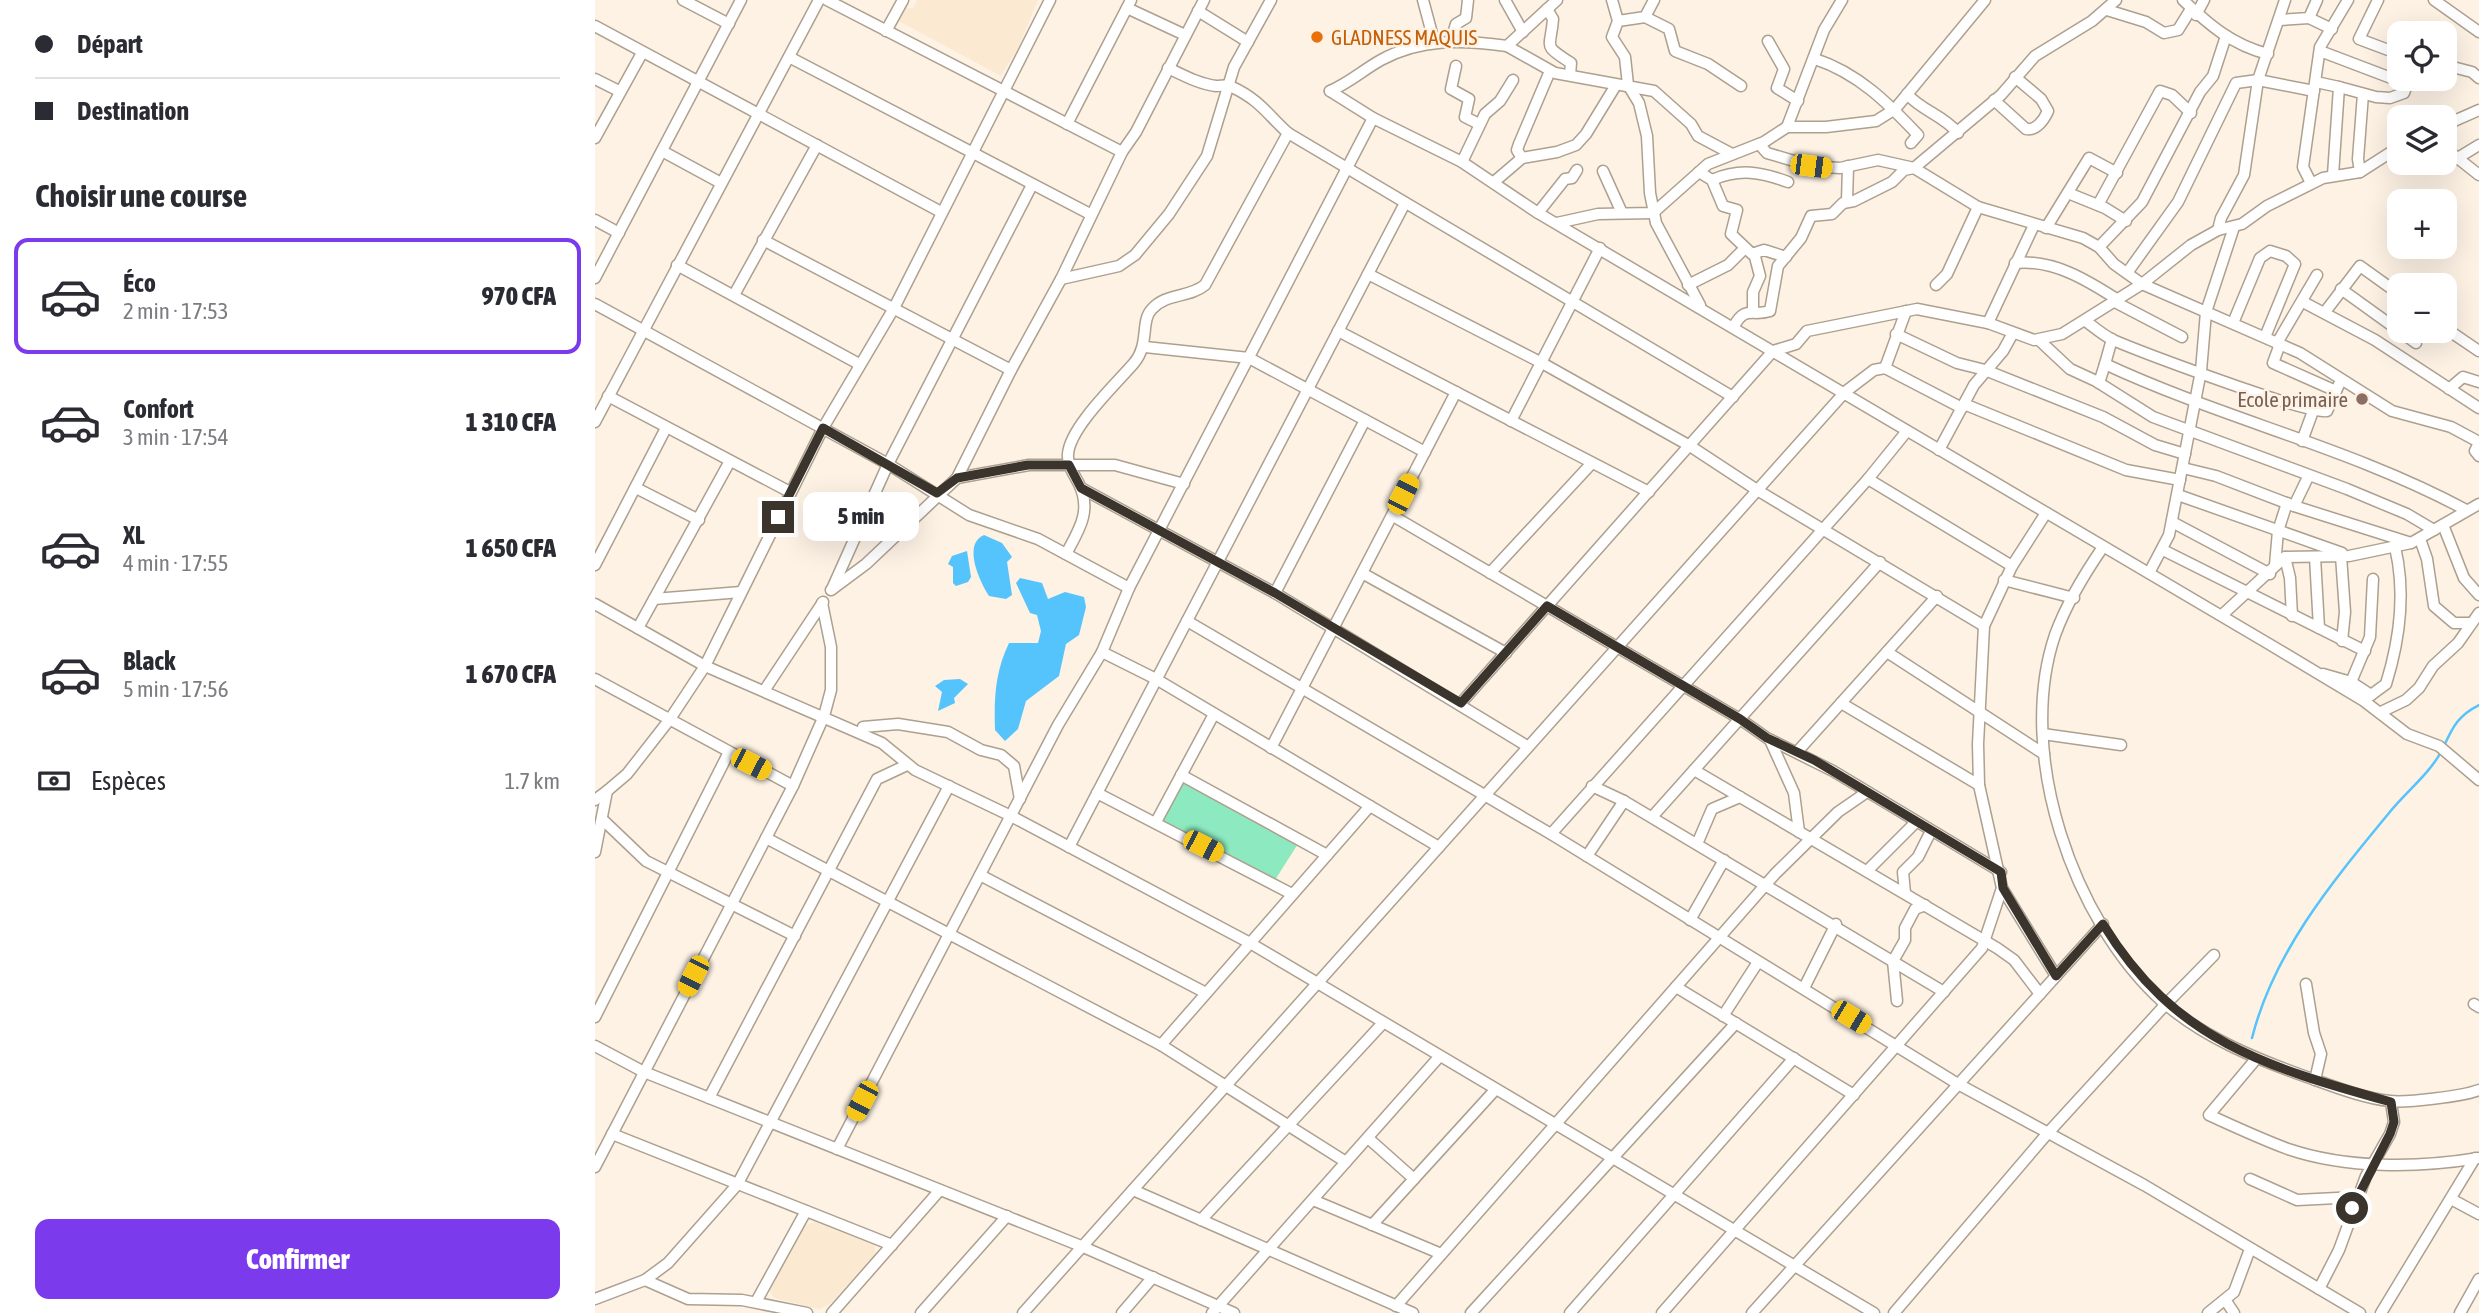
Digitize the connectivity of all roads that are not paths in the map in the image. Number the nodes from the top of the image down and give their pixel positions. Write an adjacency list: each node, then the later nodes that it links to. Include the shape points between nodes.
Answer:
1 (683, 0): 36 (street)
2 (741, 0): 36 (street)
3 (819, 0): 53 (street)
4 (827, 0): 39 (street)
5 (903, 0): 39 (street)
6 (1050, 0): 75 (street)
7 (1204, 0): 28 (street)
8 (1271, 0): 47 (street)
9 (1423, 0): 45 (street)
10 (1468, 0): 44 (street, via 1466,18 1456,24)
11 (1505, 0): 40 (street)
12 (1557, 0): 27 (street)
13 (1612, 0): 35 (street)
14 (1654, 0): 32 (street)
15 (1842, 0): 54 (street, via 1824,30)
16 (1985, 0): 76 (street)
17 (2116, 0): 29 (street)
18 (2183, 0): 31 (street)
19 (2204, 0): 31 (street)
20 (2285, 0): 34 (street)
21 (2317, 0): 33 (street)
22 (2348, 0): 38 (street)
23 (2378, 0): 49 (street, via 2359,39)
24 (2434, 0): 30 (street)
25 (2453, 0): 30 (street)
26 (1129, 4): 42 (street); 86 (street)
27 (1546, 9): 40 (street); 60 (street, via 1553,19 1548,41 1553,52 1571,63)
28 (1198, 10): 42 (street); 47 (street)
29 (2107, 10): 31 (street, via 2167,33 2178,30); 61 (street, via 2048,47)
30 (2448, 11): 41 (street)
31 (2193, 12): 43 (street)
32 (1645, 18): 35 (street); 70 (street, via 1669,29 1675,51 1708,64)
33 (2308, 18): 34 (street); 38 (street)
34 (2279, 20): 52 (street)
35 (1618, 21): 69 (street, via 1612,37 1625,57)
36 (729, 24): 66 (street)
37 (595, 26): 51 (street)
38 (2332, 29): 50 (street)
39 (886, 31): 75 (street)
40 (1523, 32): 48 (street)
41 (2479, 32)
42 (1185, 35): 56 (street)
43 (2226, 36): 52 (street); 82 (street, via 2213,76)
44 (1451, 40): 45 (street); 48 (street)
45 (1434, 41): 84 (street, via 1381,60 1330,91)
46 (1768, 41): 79 (street, via 1784,69 1777,88)
47 (1248, 42): 67 (street)
48 (1507, 46): 58 (street)
49 (2387, 50)
50 (2320, 51): 59 (street); 71 (street)
51 (642, 53): 66 (street); 73 (street)
52 (2268, 54): 65 (street)
53 (789, 57): 83 (street); 98 (street)
54 (1815, 59): 79 (street); 80 (street, via 1853,76)
55 (1456, 66): 87 (street, via 1451,89 1469,99 1464,116)
56 (1168, 68): 67 (street, via 1194,80); 97 (street)
57 (2457, 68): 62 (street)
58 (1550, 71): 60 (street); 101 (street, via 1517,150)
59 (2387, 74)
60 (1570, 75): 68 (street)
61 (2015, 77): 78 (street); 78 (street, via 2041,99 2047,111 2037,126 2026,129)
62 (2479, 78)
63 (595, 79): 73 (street)
64 (1513, 80): 87 (street)
65 (2258, 80): 71 (street); 137 (street, via 2244,174); 146 (street, via 2236,83 2178,202)
66 (699, 83): 83 (street); 96 (street)
67 (1230, 85): 89 (street, via 1266,107); 150 (street, via 1207,156 1135,255 1119,266)
68 (1616, 85): 69 (street); 101 (street, via 1576,145)
69 (1628, 85): 99 (street, via 1657,93 1698,136); 130 (street, via 1639,103 1647,136)
70 (1741, 86)
71 (2315, 86): 72 (street); 119 (street, via 2303,166)
72 (2339, 88): 77 (street); 113 (street)
73 (619, 91): 91 (street)
74 (2405, 91): 77 (street, via 2393,97)
75 (1004, 92): 86 (street); 98 (street)
76 (1907, 94): 80 (street); 90 (street)
77 (2363, 94): 111 (street)
78 (1994, 100): 90 (street)
79 (1798, 101): 88 (street)
80 (1895, 109): 88 (street, via 1876,121); 92 (street, via 1918,135)
81 (2479, 110): 85 (street)
82 (2191, 113): 112 (street, via 2161,90); 132 (street, via 2142,202)
83 (757, 115): 94 (street); 118 (street)
84 (1373, 118): 104 (street); 107 (street)
85 (2457, 120)
86 (1067, 124): 97 (street)
87 (1479, 124): 104 (street)
88 (1787, 127): 93 (street)
89 (1288, 133): 107 (street); 183 (street, via 1205,285 1196,293 1167,299 1147,314)
90 (1958, 133): 106 (street)
91 (595, 138)
92 (1911, 143)
93 (1759, 144): 99 (street); 105 (street, via 1767,153 1811,166)
94 (817, 145): 126 (street); 139 (street)
95 (2478, 147): 102 (street)
96 (662, 151): 118 (street); 138 (street)
97 (1122, 152): 129 (street)
98 (972, 153): 120 (street); 126 (street)
99 (1730, 153): 110 (street)
100 (2387, 155): 111 (street)
101 (1522, 158): 116 (street)
102 (2457, 158)
103 (2457, 160): 114 (street)
104 (1462, 162): 116 (street)
105 (1848, 166): 106 (street, via 1878,160); 122 (street)
106 (1914, 168): 122 (street); 125 (street)
107 (1348, 169): 123 (street); 186 (street)
108 (1577, 170): 127 (street)
109 (1603, 171): 128 (street)
110 (1699, 172): 115 (street); 130 (street)
111 (2360, 172): 113 (street)
112 (2117, 173): 121 (street, via 2089,158); 124 (street)
113 (2333, 175): 119 (street)
114 (2479, 175)
115 (1713, 180): 117 (street, via 1750,171); 142 (street, via 1723,206 1737,210 1731,234)
116 (1494, 182): 127 (street)
117 (1789, 182)
118 (721, 183): 145 (street)
119 (2311, 183): 135 (street)
120 (1033, 186): 129 (street); 179 (street)
121 (2068, 193): 124 (street); 136 (street)
122 (1847, 201): 143 (street, via 1832,214 1811,216)
123 (1405, 203): 147 (street); 160 (street)
124 (2098, 205): 132 (street)
125 (1978, 207): 134 (street); 153 (street, via 1947,274)
126 (941, 212): 161 (street)
127 (1538, 213): 133 (street)
128 (1622, 213): 130 (street); 133 (street)
129 (1090, 214): 150 (street)
130 (1653, 214): 152 (street)
131 (595, 220): 138 (street)
132 (2126, 221): 140 (street)
133 (1557, 223): 141 (street)
134 (2034, 225): 136 (street); 144 (street)
135 (2234, 227): 137 (street); 165 (street)
136 (2046, 228): 140 (street)
137 (2218, 230): 151 (street)
138 (619, 233): 149 (street)
139 (764, 240): 156 (street); 161 (street)
140 (2099, 247): 146 (street)
141 (1600, 248): 160 (street); 162 (street)
142 (1749, 251): 143 (street); 152 (street); 164 (street, via 1760,276 1753,292)
143 (1786, 257): 164 (street, via 1775,276 1770,311)
144 (2015, 263): 157 (street, via 2057,268); 169 (street)
145 (677, 265): 156 (street); 172 (street)
146 (2127, 273): 151 (street)
147 (1368, 274): 173 (street); 187 (street)
148 (2317, 275): 158 (street)
149 (595, 278)
150 (1061, 279): 191 (street)
151 (2142, 284): 157 (street); 165 (street)
152 (1688, 285): 162 (street)
153 (1935, 285)
154 (2387, 285): 155 (street, via 2360,266)
155 (2341, 289): 166 (street); 168 (street)
156 (734, 295): 188 (street)
157 (2116, 301): 167 (street); 177 (street, via 2135,316)
158 (2304, 302): 166 (street); 182 (street)
159 (595, 304): 172 (street)
160 (1572, 304): 187 (street); 203 (street)
161 (894, 308): 179 (street); 188 (street)
162 (1702, 309): 171 (street)
163 (1906, 311): 169 (street, via 1926,309); 175 (street); 184 (street, via 1812,329 1796,344)
164 (1753, 312): 171 (street, via 1740,316)
165 (2206, 312): 170 (street); 193 (street)
166 (2325, 312): 198 (street)
167 (2087, 322): 180 (street); 181 (street)
168 (2387, 322)
169 (1988, 323): 174 (street)
170 (2233, 323): 178 (street); 178 (street, via 2260,258 2270,251 2280,253 2295,264)
171 (1734, 326): 184 (street)
172 (643, 329): 202 (street); 212 (street)
173 (1338, 331): 197 (street); 200 (street)
174 (2013, 332): 181 (street); 192 (street)
175 (1896, 334): 190 (street); 192 (street, via 1965,366)
176 (2457, 336): 185 (street)
177 (2182, 337)
178 (2265, 337): 182 (street)
179 (952, 339): 191 (street); 224 (street)
180 (2112, 339): 189 (street); 193 (street)
181 (2039, 340): 196 (street, via 2070,369)
182 (2279, 344): 194 (street); 199 (street, via 2273,363)
183 (1145, 347): 186 (street); 225 (street, via 1082,426 1070,446)
184 (1773, 351): 201 (street); 203 (street)
185 (2479, 351)
186 (1249, 358): 197 (street); 231 (street)
187 (1542, 363): 209 (street); 217 (street)
188 (859, 364): 212 (street)
189 (2105, 364): 196 (street); 204 (street)
190 (1885, 368): 201 (street, via 1874,370); 205 (street)
191 (1011, 370): 228 (street)
192 (1985, 370): 205 (street); 220 (street)
193 (2200, 371): 204 (street); 207 (street)
194 (2341, 380): 199 (street); 216 (street, via 2392,411 2451,427)
195 (2479, 382): 198 (street, via 2463,377)
196 (2099, 383): 214 (street, via 2137,409)
197 (1308, 389): 208 (street); 258 (street)
198 (2449, 389): 206 (street)
199 (2336, 391): 207 (street, via 2327,411)
200 (1456, 392): 209 (street); 219 (street)
201 (1845, 392): 213 (street); 234 (street)
202 (608, 396): 210 (street); 211 (street)
203 (1733, 397): 217 (street)
204 (2195, 402): 214 (street); 215 (street)
205 (1963, 406): 218 (street); 230 (street, via 2126,470)
206 (2479, 408)
207 (2313, 411): 215 (street)
208 (1365, 420): 219 (street); 271 (street)
209 (1511, 421): 223 (street)
210 (595, 422)
211 (666, 428): 222 (street); 232 (street)
212 (823, 428): 224 (street); 235 (street)
213 (1907, 431): 218 (street); 229 (street)
214 (2189, 433): 220 (street); 227 (street)
215 (2302, 441): 241 (street, via 2413,483)
216 (2479, 443): 221 (street, via 2475,451)
217 (1690, 446): 234 (street); 236 (street)
218 (1939, 450): 242 (street)
219 (1425, 452): 243 (street)
220 (2185, 454): 226 (street)
221 (2479, 456)
222 (730, 461): 235 (street); 244 (street)
223 (1592, 463): 236 (street); 264 (street)
224 (888, 464): 237 (street); 269 (street)
225 (1069, 465): 228 (street, via 1028,465); 231 (street, via 1115,465); 233 (street)
226 (2183, 468): 230 (street); 239 (street)
227 (2308, 477): 239 (street); 246 (street)
228 (957, 478): 237 (street)
229 (1868, 480): 247 (street); 261 (street)
230 (2180, 480): 238 (street)
231 (1184, 484): 248 (street)
232 (636, 488): 244 (street); 260 (street)
233 (1081, 488): 248 (street); 254 (street, via 1084,520)
234 (1757, 490): 247 (street); 290 (street)
235 (790, 492): 270 (street)
236 (1649, 492): 279 (street)
237 (937, 493): 254 (street, via 969,515 1016,530); 269 (street, via 866,564)
238 (2178, 495): 245 (street); 249 (street)
239 (2291, 504): 249 (street); 250 (street)
240 (2479, 504): 241 (street)
241 (2466, 510): 246 (street)
242 (2046, 513): 251 (street); 261 (street)
243 (1392, 516): 263 (street); 264 (street)
244 (699, 520): 276 (street)
245 (2172, 522): 253 (street); 262 (street)
246 (2438, 528): 250 (street); 273 (street, via 2464,578)
247 (1824, 529): 259 (street); 301 (street)
248 (1159, 531): 258 (street); 268 (street)
249 (2278, 531): 255 (street); 262 (street)
250 (2416, 541): 252 (street); 284 (street, via 2427,559 2434,606 2454,623)
251 (2103, 547): 265 (street); 275 (street)
252 (2395, 547): 255 (street); 305 (street, via 2401,582 2400,621 2386,684)
253 (2163, 550): 265 (street); 272 (street)
254 (1066, 554): 268 (street)
255 (2345, 556): 257 (street); 289 (street)
256 (2285, 557): 257 (street); 262 (street); 282 (street)
257 (2315, 557): 288 (street)
258 (1219, 562): 271 (street); 283 (street)
259 (1880, 562): 274 (street); 313 (street)
260 (595, 565)
261 (2012, 566): 267 (street)
262 (2273, 570): 272 (street)
263 (1362, 573): 287 (street); 294 (street)
264 (1490, 573): 279 (street)
265 (2149, 573): 281 (street)
266 (2373, 579): 291 (street, via 2372,621)
267 (2004, 580): 275 (street); 285 (street)
268 (1129, 588): 292 (street)
269 (831, 590): 277 (street)
270 (741, 592): 276 (street); 295 (street)
271 (1275, 593): 287 (street)
272 (2248, 593): 281 (street); 282 (street)
273 (2479, 595)
274 (1937, 596): 285 (street); 293 (street)
275 (2074, 598): 315 (street, via 2053,646 2045,681)
276 (654, 599): 286 (street)
277 (823, 603): 304 (street); 311 (street, via 831,647 831,690)
278 (595, 604): 286 (street)
279 (1547, 606): 290 (street); 294 (street)
280 (2479, 613): 284 (street)
281 (2222, 615): 296 (street)
282 (2292, 616): 288 (street)
283 (1187, 621): 298 (street); 303 (street)
284 (2470, 622): 308 (street, via 2419,688)
285 (1984, 626): 309 (street)
286 (638, 628): 295 (street)
287 (1334, 628): 303 (street); 306 (street)
288 (2319, 628): 289 (street)
289 (2342, 641): 291 (street)
290 (1618, 648): 301 (street); 318 (street)
291 (2365, 651): 299 (street)
292 (1102, 652): 298 (street); 336 (street)
293 (1887, 652): 307 (street); 309 (street)
294 (1506, 653): 306 (street)
295 (705, 666): 304 (street); 312 (street)
296 (2314, 672): 299 (street); 305 (street)
297 (595, 679): 300 (street)
298 (1156, 679): 310 (street); 333 (street)
299 (2351, 682): 305 (street)
300 (607, 686): 302 (street); 312 (street)
301 (1683, 686): 313 (street); 330 (street)
302 (595, 687)
303 (1304, 688): 319 (street); 334 (street)
304 (764, 691): 311 (street)
305 (2368, 698): 308 (street)
306 (1461, 703): 318 (street)
307 (1841, 703): 321 (street); 327 (street)
308 (2381, 712): 326 (street, via 2407,734 2439,746)
309 (1979, 713): 322 (street); 327 (street)
310 (1214, 714): 319 (street); 325 (street)
311 (824, 716): 323 (street, via 886,746); 328 (street)
312 (670, 719): 320 (street); 331 (street, via 627,774)
313 (1740, 719): 316 (street); 324 (street)
314 (863, 727): 336 (street, via 898,724 948,732 1001,755 1014,766)
315 (2043, 734): 317 (street); 322 (street)
316 (1770, 740): 321 (street); 346 (street, via 1794,793)
317 (2122, 745)
318 (1527, 746): 334 (street)
319 (1271, 748): 339 (street)
320 (729, 752): 328 (street); 360 (street)
321 (1797, 752): 332 (street)
322 (2044, 754): 371 (street, via 2067,853)
323 (907, 765): 329 (street); 357 (street, via 877,779)
324 (1694, 770): 335 (street); 341 (street)
325 (1181, 775): 343 (street); 354 (street)
326 (2479, 780)
327 (1979, 785): 359 (street)
328 (793, 786): 348 (street)
329 (949, 786): 340 (street); 366 (street)
330 (1592, 786): 338 (street); 347 (street)
331 (607, 791): 337 (street); 342 (street)
332 (1867, 792): 344 (street); 349 (street)
333 (1097, 793): 343 (street); 351 (street)
334 (1485, 795): 347 (street); 352 (street)
335 (1740, 797): 346 (street); 350 (street, via 1712,809)
336 (1020, 799): 340 (street)
337 (595, 800)
338 (1624, 801): 341 (street); 355 (street)
339 (1370, 806): 352 (street); 354 (street)
340 (1011, 817): 351 (street); 361 (street)
341 (1652, 817): 350 (street)
342 (602, 819): 353 (street); 360 (street, via 641,858)
343 (1156, 822): 365 (street)
344 (1916, 822): 345 (street); 358 (street)
345 (1931, 831): 359 (street); 364 (street, via 1918,858 1903,872)
346 (1799, 832): 349 (street)
347 (1551, 834): 355 (street)
348 (766, 838): 357 (street); 367 (street)
349 (1810, 838): 358 (street); 362 (street)
350 (1697, 844): 356 (street)
351 (1069, 847): 376 (street)
352 (1439, 847): 382 (street)
353 (595, 852)
354 (1327, 855): 365 (street)
355 (1587, 856): 369 (street)
356 (1724, 860): 362 (street); 369 (street)
357 (829, 871): 366 (street); 373 (street)
358 (1867, 871): 364 (street)
359 (2001, 872): 363 (street)
360 (667, 873): 367 (street); 391 (street)
361 (980, 875): 372 (street); 386 (street)
362 (1767, 884): 370 (street); 374 (street)
363 (2003, 888): 375 (street); 380 (street)
364 (1905, 893): 368 (street)
365 (1292, 894): 376 (street)
366 (889, 903): 372 (street); 409 (street)
367 (730, 905): 373 (street); 400 (street)
368 (1925, 905): 375 (street); 378 (street, via 1915,909)
369 (1690, 920): 374 (street)
370 (1836, 924): 378 (street); 384 (street)
371 (2103, 924): 380 (street); 389 (street, via 2120,952)
372 (949, 934): 394 (street); 415 (street)
373 (795, 936): 407 (street)
374 (1719, 938): 379 (street); 383 (street)
375 (1987, 941): 385 (street); 387 (street, via 2014,960)
376 (1250, 943): 382 (street); 386 (street)
377 (2214, 955): 389 (street)
378 (1893, 961): 385 (street); 388 (street)
379 (1758, 962): 384 (street); 390 (street)
380 (2056, 976): 387 (street)
381 (2306, 984): 401 (street, via 2321,1054)
382 (1316, 985): 393 (street); 403 (street)
383 (1676, 986): 390 (street); 410 (street)
384 (1804, 988): 396 (street)
385 (1944, 992): 396 (street)
386 (1206, 993): 394 (street)
387 (2040, 994): 402 (street)
388 (1897, 1001)
389 (2166, 1004): 399 (street); 413 (street)
390 (1723, 1016): 392 (street)
391 (595, 1017)
392 (1736, 1023): 398 (street); 417 (street)
393 (1383, 1024): 397 (street); 411 (street)
394 (1161, 1045): 403 (street)
395 (595, 1046): 400 (street)
396 (1898, 1046): 402 (street); 406 (street)
397 (1439, 1057): 404 (street); 414 (street)
398 (1794, 1058): 406 (street); 426 (street)
399 (2256, 1059): 401 (street); 419 (street, via 2209,1115 2290,1150)
400 (644, 1072): 407 (street); 412 (street)
401 (2315, 1080): 408 (street)
402 (1958, 1084): 413 (street); 441 (street)
403 (1226, 1086): 411 (street); 425 (street)
404 (1495, 1090): 410 (street); 421 (street)
405 (2479, 1090): 408 (street)
406 (1854, 1095): 435 (street)
407 (709, 1098): 409 (street)
408 (2391, 1102): 419 (street, via 2394,1122)
409 (770, 1122): 415 (street); 423 (street)
410 (1553, 1124): 417 (street); 440 (street)
411 (1289, 1126): 418 (street); 433 (street)
412 (612, 1134): 420 (street); 423 (street)
413 (2047, 1134): 438 (street); 463 (street)
414 (1368, 1138): 418 (street); 421 (street)
415 (837, 1149): 424 (street)
416 (2477, 1158): 419 (street, via 2445,1164); 428 (street)
417 (1612, 1159): 426 (street); 458 (street)
418 (1346, 1162): 429 (street)
419 (2373, 1163): 427 (street)
420 (595, 1167)
421 (1414, 1179): 434 (street)
422 (2250, 1179): 427 (street, via 2297,1200)
423 (737, 1185): 430 (street); 444 (street, via 685,1245)
424 (940, 1190): 432 (street); 436 (street)
425 (1133, 1190): 433 (street); 437 (street)
426 (1672, 1195): 435 (street); 459 (street)
427 (2357, 1197): 445 (street, via 2343,1242)
428 (2451, 1199): 431 (street); 467 (street)
429 (1313, 1200): 434 (street); 439 (street)
430 (806, 1211): 436 (street); 448 (street)
431 (2479, 1214)
432 (1007, 1216): 437 (street); 453 (street)
433 (1201, 1220): 439 (street)
434 (1372, 1225): 440 (street)
435 (1735, 1231): 441 (street); 460 (street)
436 (893, 1245): 452 (street)
437 (1081, 1246): 442 (street); 454 (street)
438 (2250, 1249): 445 (street); 447 (street, via 2236,1288)
439 (1269, 1250): 449 (street); 450 (street)
440 (1439, 1253): 449 (street)
441 (1794, 1266): 461 (street); 462 (street)
442 (1153, 1277): 450 (street); 455 (street)
443 (2479, 1279): 468 (street)
444 (645, 1280): 446 (street); 448 (street, via 688,1299)
445 (2319, 1289): 466 (street)
446 (595, 1299)
447 (2226, 1301): 464 (street); 465 (street)
448 (756, 1303): 451 (street)
449 (1396, 1306): 457 (street)
450 (1215, 1309): 456 (street)
451 (807, 1313)
452 (832, 1313)
453 (921, 1313)
454 (1023, 1313)
455 (1122, 1313)
456 (1234, 1313)
457 (1413, 1313)
458 (1471, 1313)
459 (1570, 1313)
460 (1662, 1313)
461 (1752, 1313)
462 (1874, 1313)
463 (1894, 1313)
464 (2208, 1313)
465 (2234, 1313)
466 (2360, 1313)
467 (2381, 1313)
468 (2459, 1313)

